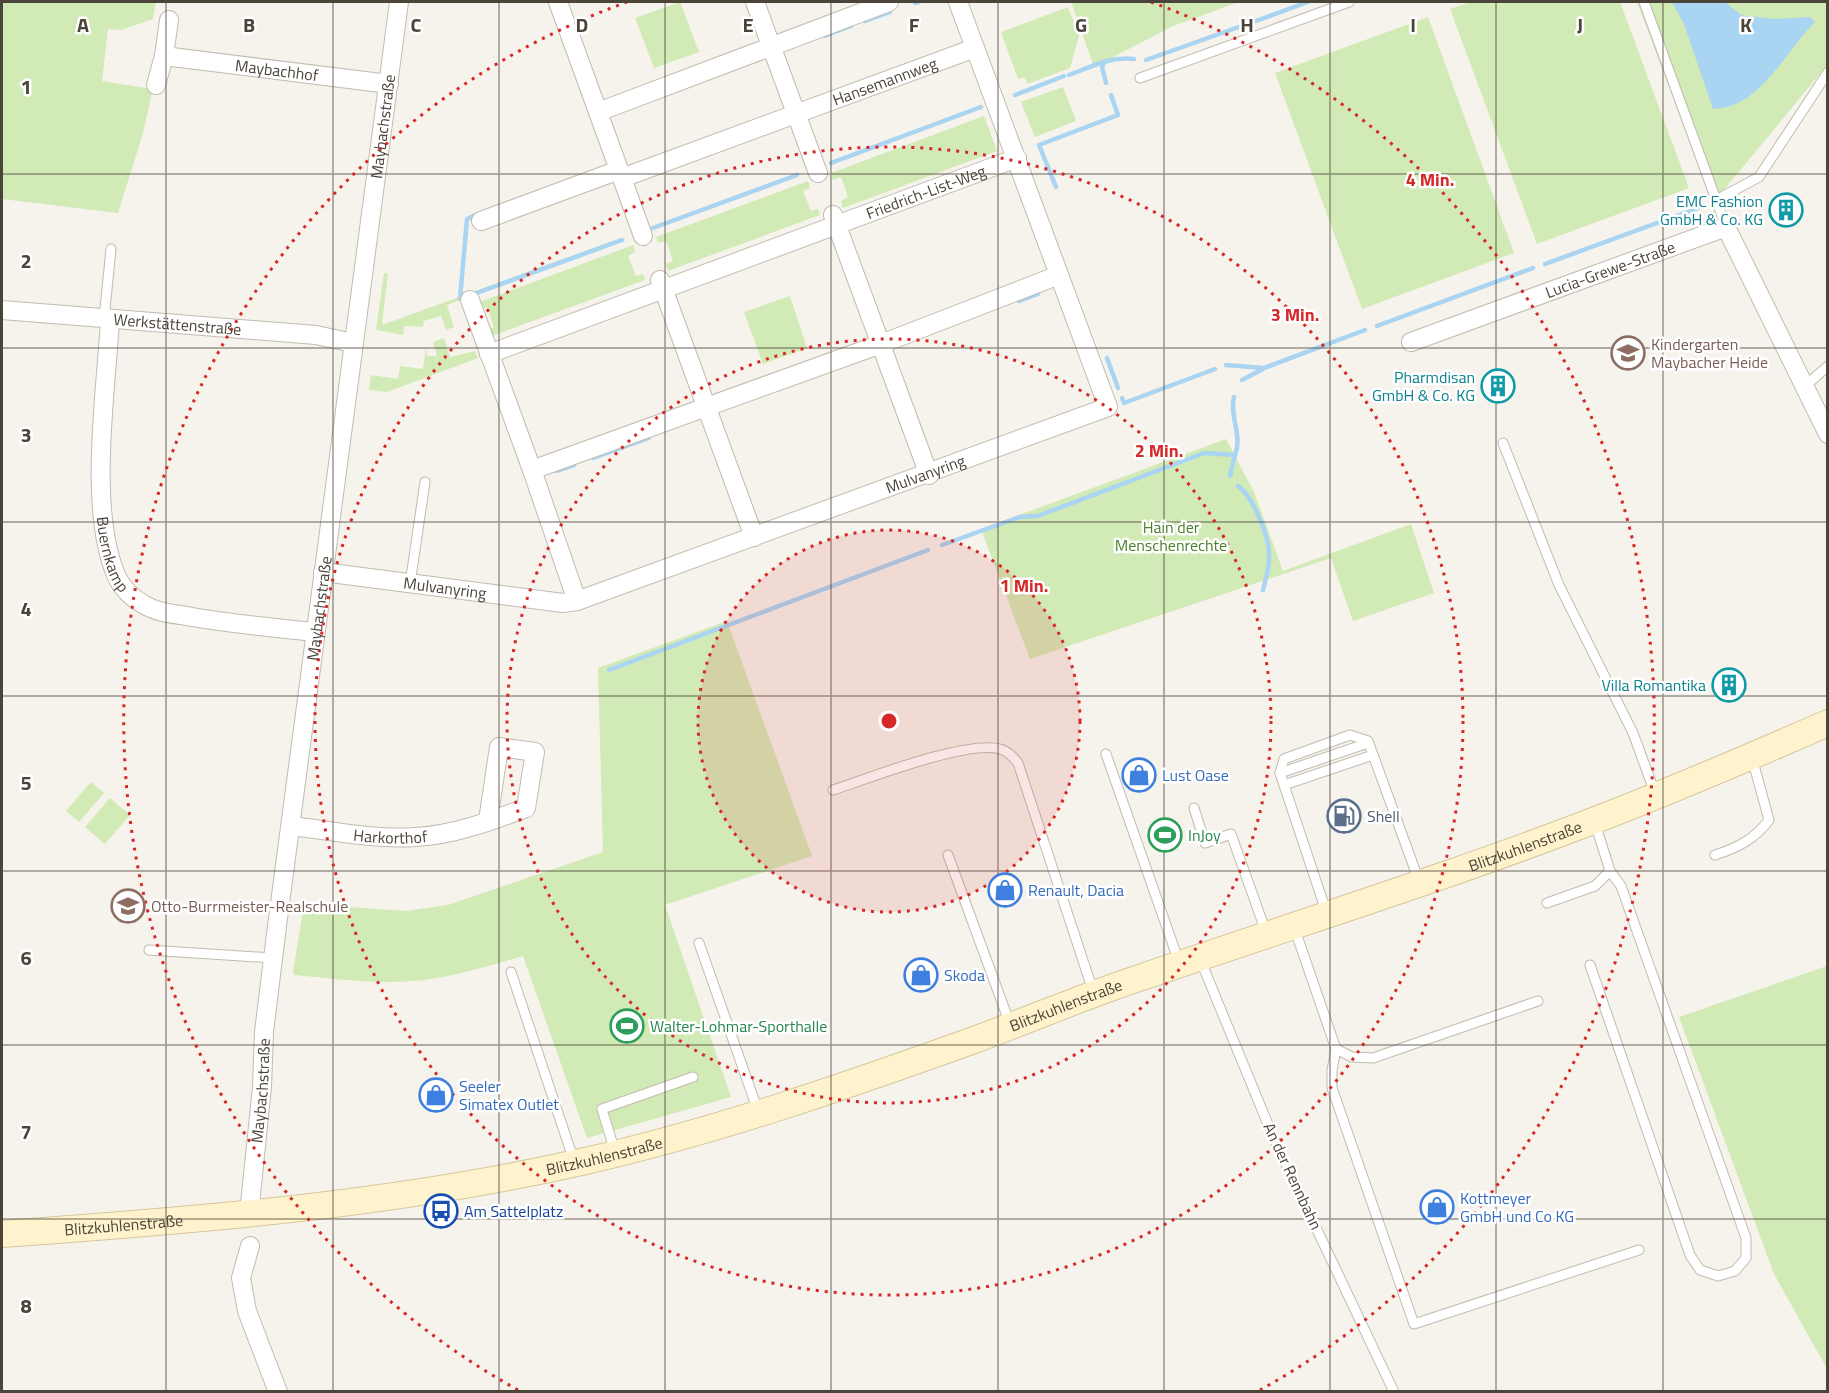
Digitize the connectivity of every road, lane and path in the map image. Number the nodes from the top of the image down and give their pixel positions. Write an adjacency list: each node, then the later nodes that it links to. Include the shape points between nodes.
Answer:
1 (399, 2): 14 (street, Maybachstraße)
2 (558, 2): 17 (street)
3 (755, 2): 9 (street)
4 (889, 2): 9 (street)
5 (958, 2): 10 (street, Mulvanyring)
6 (1349, 2): 13 (lane)
7 (1644, 2): 22 (lane)
8 (169, 20): 11 (street)
9 (772, 48): 17 (street); 18 (street)
10 (975, 48): 18 (street, Hansemannweg); 19 (street, Mulvanyring)
11 (164, 56): 14 (street, Maybachhof); 15 (street)
12 (1827, 72): 16 (lane)
13 (1140, 78)
14 (389, 84): 34 (street, Maybachstraße)
15 (156, 85)
16 (1823, 88): 22 (lane, via 1759,177)
17 (598, 112): 21 (street)
18 (796, 114): 20 (street); 21 (street, Hansemannweg)
19 (1017, 158): 23 (street, Friedrich-List-Weg); 28 (street, Mulvanyring)
20 (818, 173)
21 (621, 174): 24 (street, Hansemannweg); 26 (street)
22 (1716, 200): 25 (lane)
23 (835, 220): 29 (street, Friedrich-List-Weg); 35 (street)
24 (481, 221)
25 (1726, 227): 33 (street, Lucia-Grewe-Straße); 38 (street)
26 (643, 236)
27 (111, 249): 32 (lane)
28 (1059, 275): 35 (street); 43 (street, Mulvanyring, via 1108,407)
29 (662, 284): 36 (street, Friedrich-List-Weg); 39 (street)
30 (470, 300): 36 (street)
31 (2, 310): 32 (street, Werkstättenstraße)
32 (107, 319): 34 (street, Werkstättenstraße, via 316,335); 49 (street, Buernkamp, via 102,481 105,527 116,576 128,593 145,605 168,613)
33 (1411, 342)
34 (353, 343): 46 (street, Maybachstraße)
35 (881, 344): 39 (street); 43 (street)
36 (489, 354): 42 (street)
37 (1827, 366): 38 (lane)
38 (1804, 387): 40 (street)
39 (706, 408): 42 (street); 45 (street)
40 (1827, 434)
41 (1503, 443): 56 (lane, via 1559,585 1633,733)
42 (532, 470): 48 (street)
43 (929, 475): 45 (street, Mulvanyring)
44 (425, 482): 47 (lane)
45 (754, 537): 48 (street, Mulvanyring)
46 (323, 572): 47 (street, Mulvanyring); 49 (street, Maybachstraße)
47 (410, 584): 48 (street, Mulvanyring)
48 (577, 602)
49 (315, 632): 60 (street, Maybachstraße)
50 (1827, 723): 53 (main road, Blitzkuhlenstraße)
51 (1106, 754): 72 (lane)
52 (1373, 755): 54 (lane); 54 (lane, via 1368,743 1350,735 1284,759 1280,772); 64 (lane)
53 (1751, 756): 56 (main road, Blitzkuhlenstraße); 62 (lane, via 1769,820 1760,832 1736,848)
54 (1284, 785): 66 (lane)
55 (833, 790): 75 (lane, via 934,757 986,747 1010,754 1018,763)
56 (1656, 796): 58 (main road, Blitzkuhlenstraße)
57 (1194, 808): 68 (lane, via 1205,843 1231,834)
58 (1594, 820): 63 (lane); 64 (main road, Blitzkuhlenstraße)
59 (488, 821): 60 (street, Harkorthof, via 439,835 415,837)
60 (292, 826): 71 (street, Maybachstraße)
61 (948, 855): 77 (lane)
62 (1715, 855)
63 (1610, 871): 65 (lane, via 1595,886); 73 (lane, via 1621,886 1746,1238 1746,1258 1735,1270 1718,1276 1700,1270 1690,1255)
64 (1420, 883): 66 (main road, Blitzkuhlenstraße)
65 (1547, 903)
66 (1328, 916): 67 (main road, Blitzkuhlenstraße)
67 (1294, 927): 68 (main road, Blitzkuhlenstraße); 78 (lane)
68 (1268, 936): 72 (main road, Blitzkuhlenstraße)
69 (699, 943): 80 (lane)
70 (150, 950): 71 (lane)
71 (273, 958): 83 (street, Maybachstraße)
72 (1190, 961): 75 (main road, Blitzkuhlenstraße); 88 (lane, An der Rennbahn)
73 (1590, 965)
74 (511, 972): 82 (lane)
75 (1094, 994): 77 (main road, Blitzkuhlenstraße)
76 (1538, 1000): 78 (lane, via 1373,1058 1352,1057)
77 (1011, 1026): 80 (main road, Blitzkuhlenstraße)
78 (1336, 1049): 86 (lane, via 1332,1088 1414,1324)
79 (693, 1077): 81 (lane, via 602,1109)
80 (758, 1112): 81 (main road, Blitzkuhlenstraße)
81 (615, 1153): 82 (main road, Blitzkuhlenstraße)
82 (575, 1163): 83 (main road, Blitzkuhlenstraße, via 437,1190)
83 (249, 1214): 84 (main road, Blitzkuhlenstraße)
84 (2, 1234)
85 (250, 1246): 87 (street, via 241,1278 247,1311)
86 (1639, 1250)
87 (278, 1392)
88 (1394, 1392)

